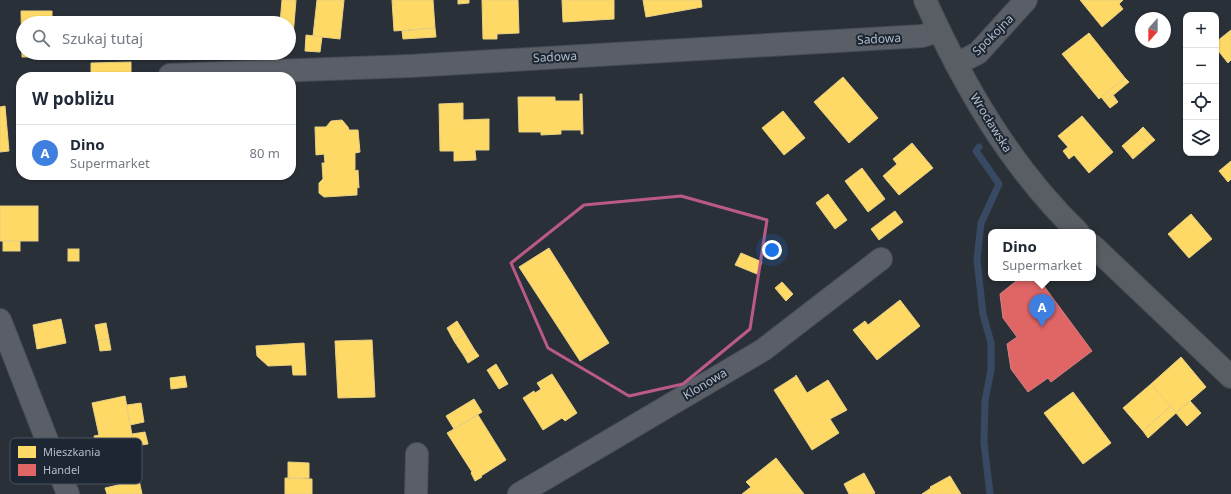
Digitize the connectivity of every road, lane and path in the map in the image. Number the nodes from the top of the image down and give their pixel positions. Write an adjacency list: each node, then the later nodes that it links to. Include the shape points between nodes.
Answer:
1 (925, 0): 3 (main road, Wrocławska)
2 (1026, 0): 4 (street, Spokojna, via 978,53)
3 (939, 31): 4 (main road, Wrocławska); 5 (street, Sadowa, via 914,37 418,65)
4 (956, 64): 6 (main road, Wrocławska, via 984,114 1019,166)
5 (244, 72)
6 (1075, 229)
7 (1096, 249): 10 (main road)
8 (881, 259): 16 (street, Klonowa, via 763,350)
9 (0, 320): 11 (street)
10 (1231, 377)
11 (46, 438)
12 (417, 454): 15 (street)
13 (64, 484): 14 (street)
14 (68, 494)
15 (416, 494)
16 (519, 494)

